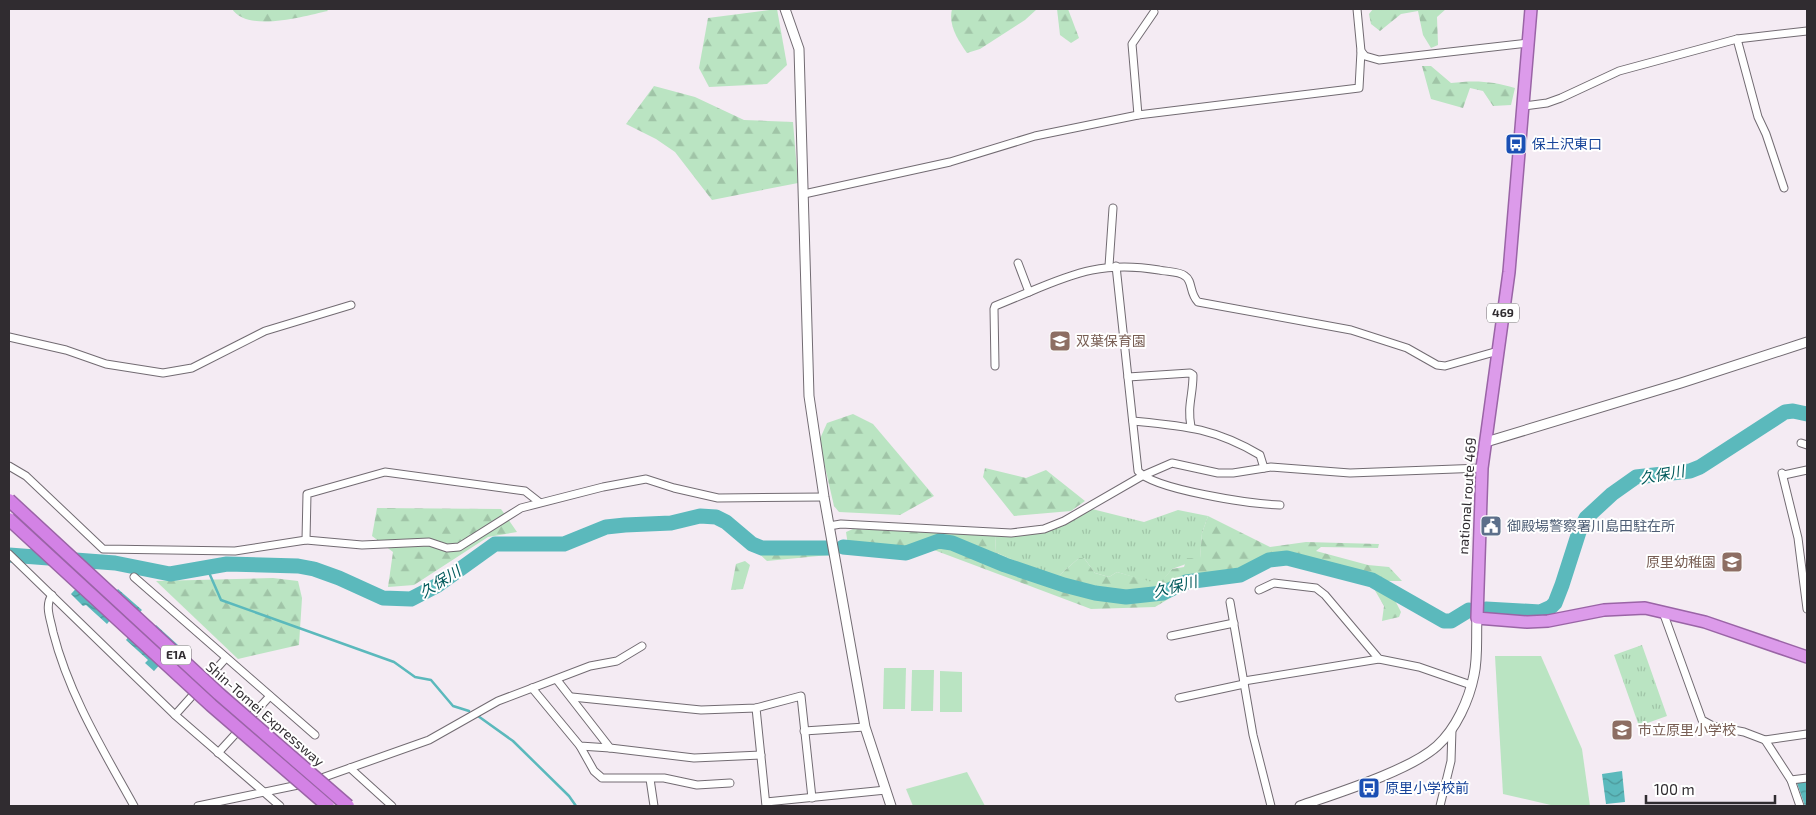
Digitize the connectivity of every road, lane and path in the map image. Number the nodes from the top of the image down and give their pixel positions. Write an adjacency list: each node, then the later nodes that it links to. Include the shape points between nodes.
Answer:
1 (785, 9): 12 (street, via 798,49)
2 (1358, 9): 8 (street)
3 (1531, 9): 7 (highway, national route 469 / 469)
4 (1155, 10): 10 (street, via 1132,44)
5 (1807, 30): 6 (street)
6 (1736, 39): 9 (street, via 1619,71 1561,98); 11 (street, via 1758,117)
7 (1529, 43): 8 (street, via 1379,60 1365,56); 9 (highway, national route 469 / 469)
8 (1361, 51): 10 (street, via 1359,88)
9 (1524, 106): 20 (highway, national route 469 / 469, via 1509,272)
10 (1138, 115): 12 (street, via 1034,136 950,162)
11 (1784, 188)
12 (804, 194): 31 (street, via 809,396)
13 (1113, 208): 15 (street)
14 (1018, 263): 16 (street)
15 (1113, 266): 16 (street, via 1074,274); 20 (street, via 1183,274 1198,302 1351,330 1406,348 1437,366); 22 (street)
16 (1029, 292): 21 (street, via 994,309)
17 (351, 305): 18 (street, via 265,331 192,368 163,373 106,364 66,350)
18 (9, 337)
19 (1807, 342): 25 (street)
20 (1498, 350): 25 (highway, national route 469 / 469)
21 (995, 366)
22 (1128, 377): 23 (street); 24 (street, via 1190,373 1193,376 1193,395 1189,402)
23 (1133, 422): 24 (street); 30 (street, via 1138,470)
24 (1191, 426): 27 (street, via 1246,447 1260,456)
25 (1486, 442): 28 (highway, national route 469 / 469)
26 (9, 466): 38 (street, via 26,476 103,548 235,551)
27 (1264, 468): 28 (street, via 1350,473); 30 (street, via 1218,473 1172,464)
28 (1482, 468): 47 (highway, national route 469 / 469)
29 (1807, 470): 39 (street, via 1783,474)
30 (1142, 476): 34 (street, via 1248,503); 36 (street, via 1044,529 1011,532)
31 (824, 497): 33 (street, via 718,498 646,479); 36 (street)
32 (9, 500): 86 (highway, Shin-Tomei Expressway / E1A, bridge, via 218,694)
33 (539, 502): 38 (street, via 521,508 459,547 447,548 429,542 362,544); 38 (street, via 525,492 385,472 307,494)
34 (1280, 505)
35 (9, 519): 85 (highway, Shin-Tomei Expressway / E1A, bridge, via 189,685)
36 (829, 526): 63 (street)
37 (1807, 538): 39 (street)
38 (306, 540)
39 (1798, 540): 45 (street)
40 (9, 554): 43 (street)
41 (134, 577): 52 (street)
42 (1259, 590): 53 (street, via 1274,583 1316,588)
43 (52, 595): 62 (street); 83 (street, via 49,612 73,695)
44 (1230, 602): 48 (street)
45 (1807, 609)
46 (1664, 612): 47 (highway, via 1627,607 1548,621); 51 (highway, via 1705,622); 68 (street, via 1702,720)
47 (1477, 618): 56 (street)
48 (1234, 623): 49 (street); 55 (street)
49 (1171, 636)
50 (642, 646): 54 (street, via 617,661 590,666)
51 (1807, 657)
52 (226, 658): 58 (street); 62 (street)
53 (1379, 659): 55 (street); 56 (street, via 1419,667)
54 (557, 680): 57 (street); 59 (street)
55 (1244, 682): 60 (street); 90 (street)
56 (1471, 685): 64 (street)
57 (532, 688): 69 (street); 73 (street, via 483,708 429,740)
58 (270, 696): 67 (street); 71 (street)
59 (572, 697): 61 (street, via 701,710); 70 (street)
60 (1179, 698)
61 (756, 708): 65 (street, via 801,696); 72 (street)
62 (175, 715): 71 (street)
63 (865, 727): 65 (street); 78 (street)
64 (1452, 729): 91 (street, via 1424,756); 92 (street, via 1451,761)
65 (804, 731): 80 (street)
66 (1807, 734): 68 (street)
67 (315, 735)
68 (1765, 740): 76 (street)
69 (580, 746): 70 (street); 75 (street, via 594,771 602,778)
70 (610, 748): 72 (street, via 694,758)
71 (218, 754): 79 (street)
72 (761, 755): 81 (street)
73 (350, 768): 79 (street, via 307,783); 87 (street)
74 (1807, 778): 76 (street)
75 (650, 779): 77 (street, via 664,778 697,785); 88 (street)
76 (1791, 780): 93 (street)
77 (730, 783)
78 (886, 790): 80 (street); 89 (street)
79 (262, 791): 82 (street); 84 (street)
80 (812, 798): 81 (street)
81 (766, 804)
82 (277, 805)
83 (134, 806)
84 (198, 806)
85 (328, 806)
86 (348, 806)
87 (392, 806)
88 (654, 806)
89 (891, 806)
90 (1271, 806)
91 (1300, 806)
92 (1440, 806)
93 (1800, 806)

